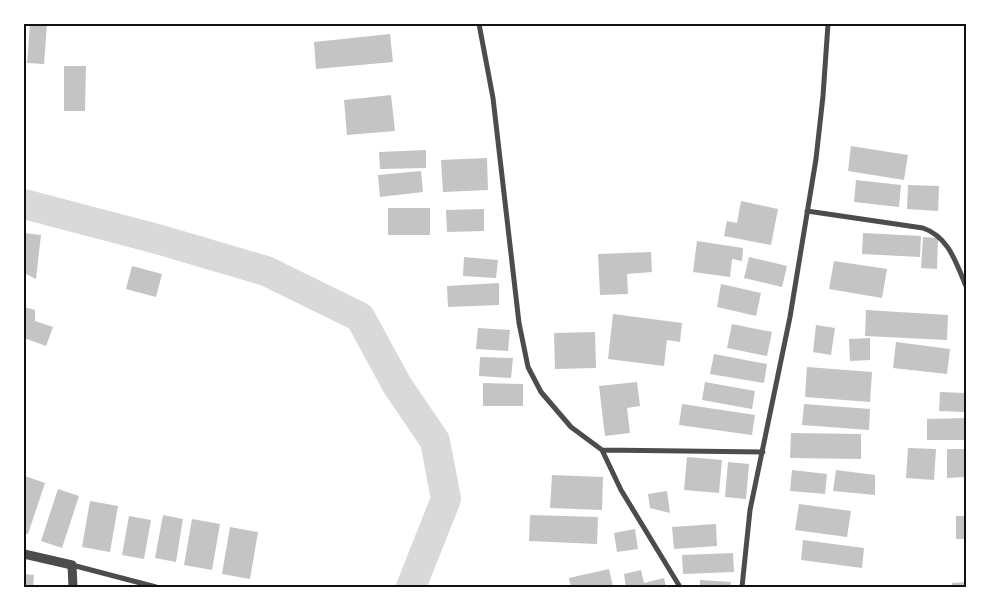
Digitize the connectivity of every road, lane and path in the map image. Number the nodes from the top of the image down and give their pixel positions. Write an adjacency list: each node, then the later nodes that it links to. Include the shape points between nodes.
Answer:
1 (479, 24): 5 (street, via 493,98 519,323 528,367 541,392 571,427)
2 (828, 24): 3 (street, via 823,96)
3 (807, 211): 4 (street, via 934,232 950,250); 6 (street)
4 (966, 286)
5 (602, 450): 6 (street); 11 (street, via 621,490)
6 (763, 452): 12 (street, via 750,510)
7 (24, 554): 8 (street)
8 (72, 564): 9 (street); 10 (street)
9 (73, 587)
10 (156, 587)
11 (680, 587)
12 (742, 587)

